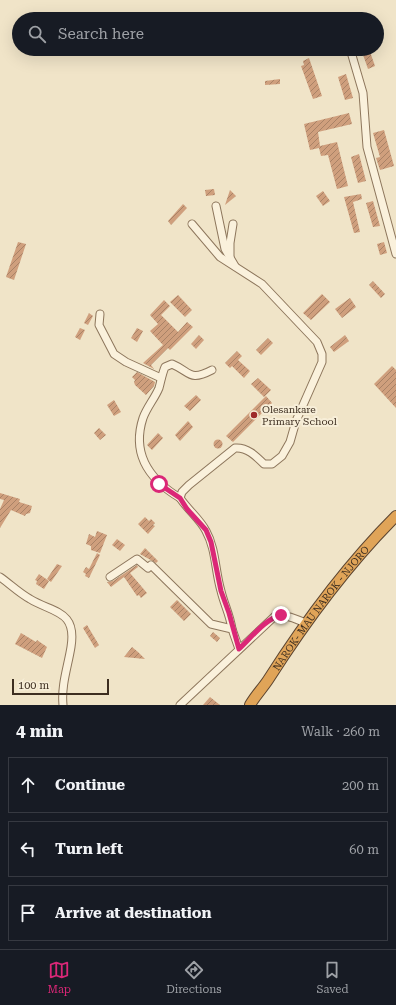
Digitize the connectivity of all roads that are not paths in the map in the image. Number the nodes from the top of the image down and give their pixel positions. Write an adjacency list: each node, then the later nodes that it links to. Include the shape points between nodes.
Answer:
1 (352, 56): 5 (street, via 363,93 367,147)
2 (216, 206): 6 (street, via 225,249)
3 (192, 224): 7 (street, via 220,257)
4 (233, 224): 6 (street)
5 (396, 254)
6 (230, 258): 7 (street)
7 (236, 268): 11 (street, via 262,284 318,342 322,362 282,456 272,464 264,464 242,447 235,448 189,485)
8 (100, 314): 10 (street, via 99,324 114,354)
9 (212, 370): 10 (street, via 200,377 188,374 172,364 165,367)
10 (161, 378): 11 (street, via 159,388 143,419 140,439 142,456 147,470 159,484)
11 (180, 498): 16 (street, via 206,530 211,542)
12 (396, 516): 15 (highway, NAROK- MAU NAROK - NJORO)
13 (0, 577): 18 (street, via 28,598 58,610 67,618 72,636 64,679)
14 (110, 577): 16 (street, via 137,559 148,568 151,565 154,567 211,624)
15 (305, 623): 17 (street, via 290,617 275,616); 20 (highway, NAROK- MAU NAROK - NJORO)
16 (232, 629): 17 (street)
17 (239, 649): 19 (street)
18 (63, 705)
19 (180, 705)
20 (250, 705)

